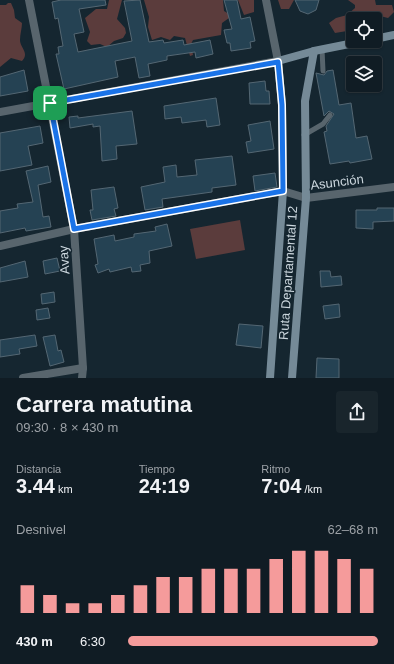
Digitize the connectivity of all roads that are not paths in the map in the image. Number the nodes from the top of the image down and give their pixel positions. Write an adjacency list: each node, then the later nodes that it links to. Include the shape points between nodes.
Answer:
1 (29, 0): 9 (street, Avay)
2 (266, 0): 7 (street)
3 (394, 35): 4 (main road)
4 (382, 38)
5 (346, 45): 6 (main road)
6 (318, 50): 7 (main road); 8 (lane); 12 (main road, Ruta Departamental 12, via 305,101)
7 (278, 62): 9 (street); 14 (main road, Ruta Departamental 12, via 282,105)
8 (323, 72)
9 (50, 103): 10 (street); 16 (street, Avay)
10 (0, 112)
11 (330, 115): 12 (lane, via 323,124)
12 (304, 135): 15 (main road, Ruta Departamental 12)
13 (394, 187): 15 (street, Asunción)
14 (283, 191): 15 (street, Asunción); 16 (street); 21 (main road, Ruta Departamental 12)
15 (306, 198): 22 (main road, Ruta Departamental 12)
16 (74, 229): 17 (street); 18 (street, Avay)
17 (0, 246)
18 (83, 368): 19 (street); 20 (street, Avay)
19 (24, 378)
20 (82, 378)
21 (270, 378)
22 (292, 378)

